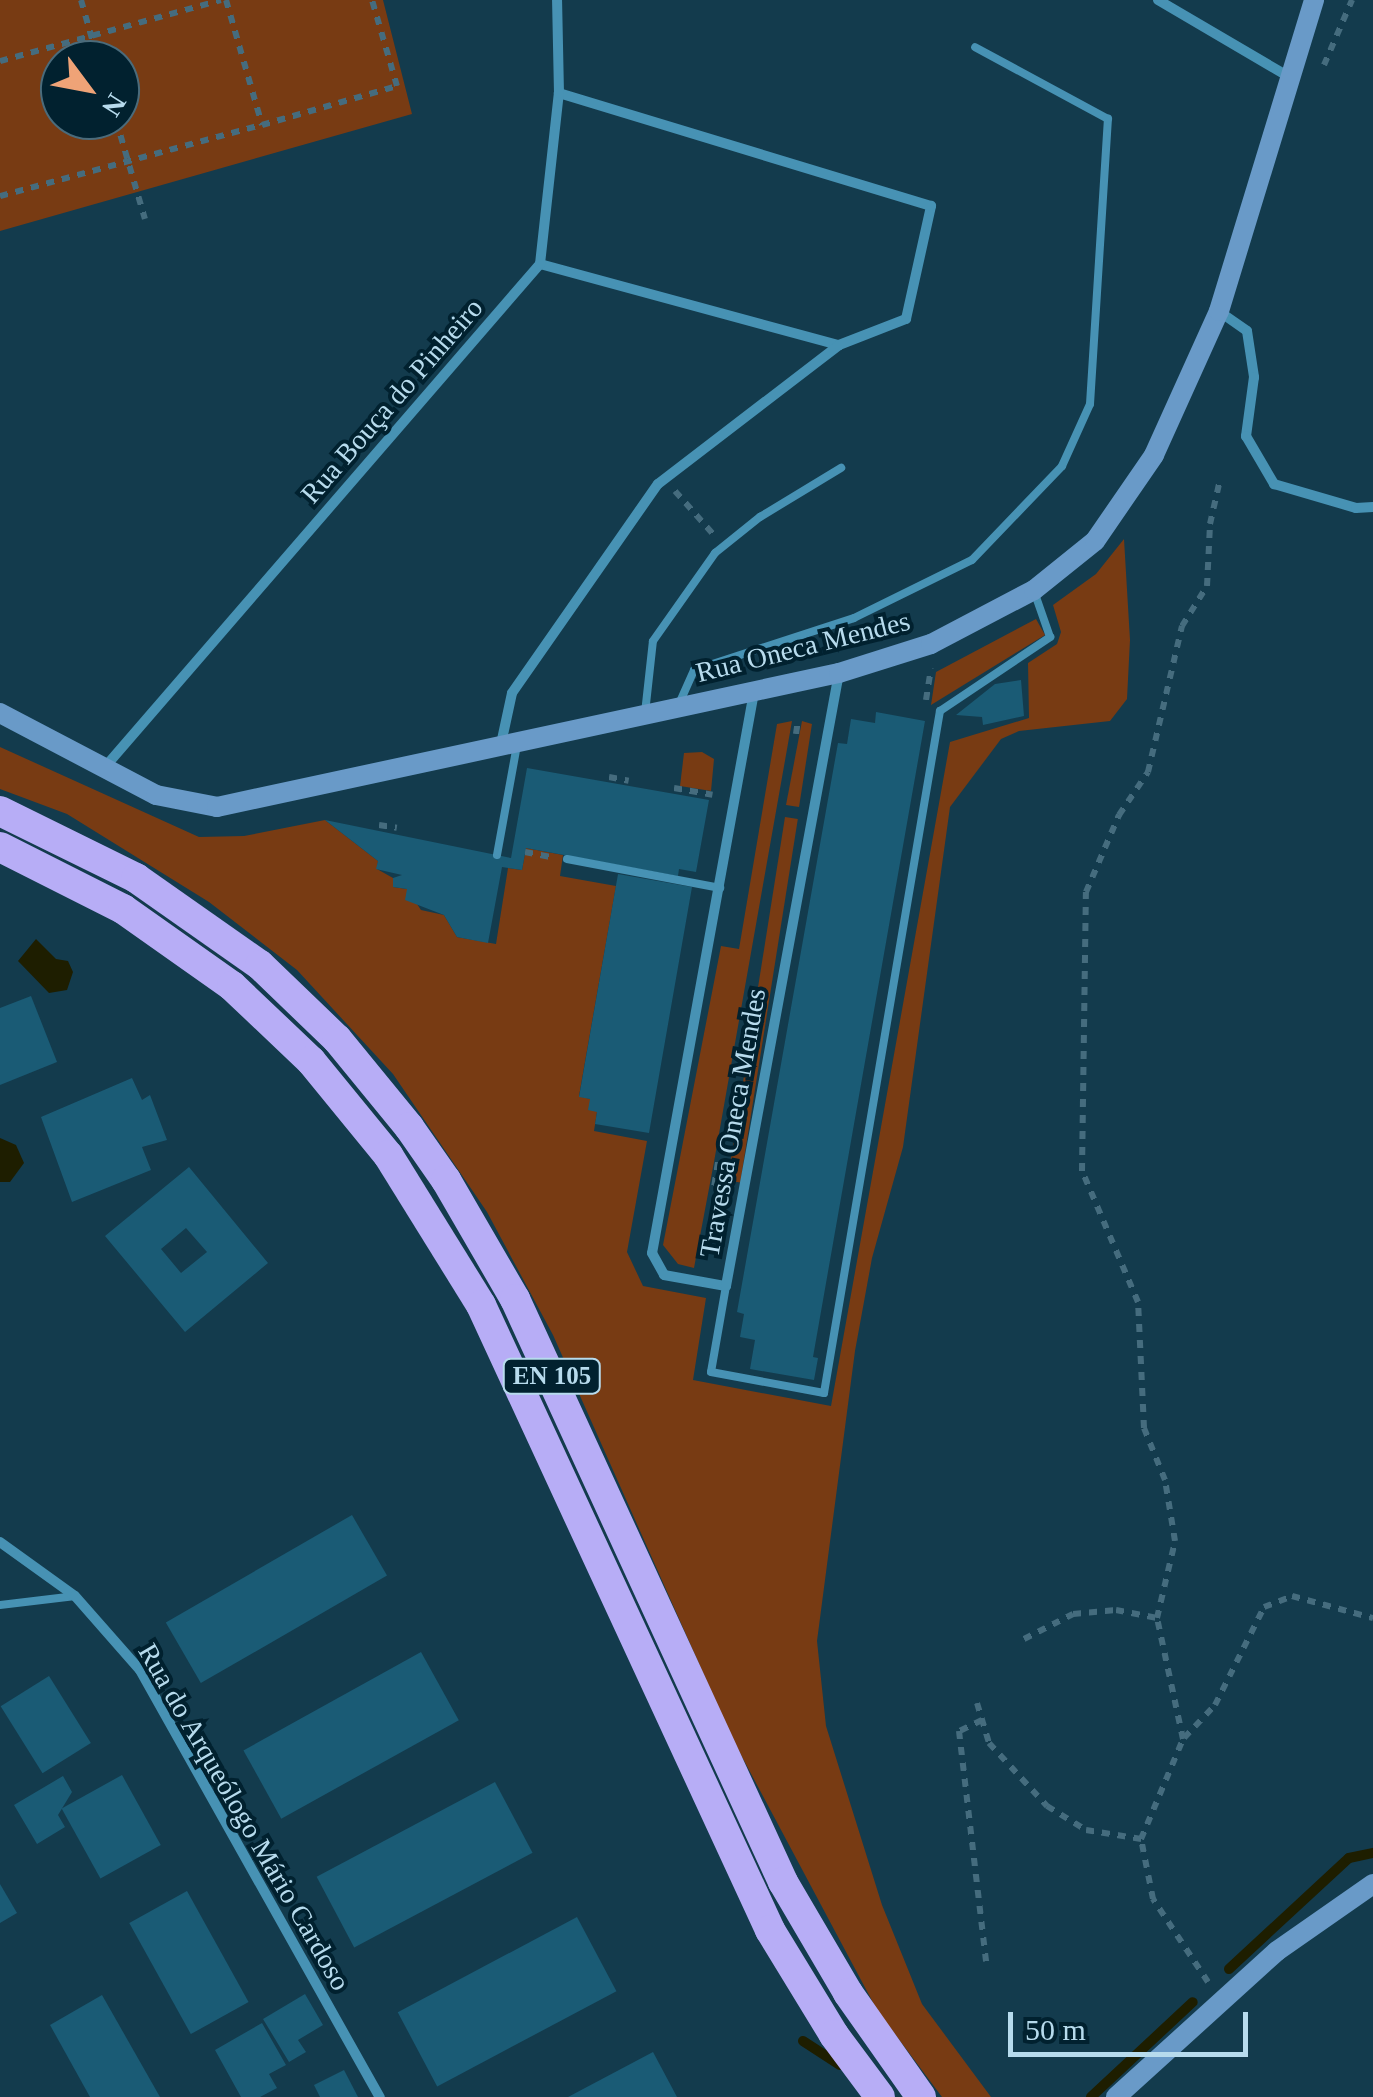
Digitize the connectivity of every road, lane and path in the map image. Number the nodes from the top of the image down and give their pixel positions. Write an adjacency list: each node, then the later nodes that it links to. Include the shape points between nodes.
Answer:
1 (81, 0): 7 (path)
2 (224, 0): 7 (path); 13 (path)
3 (372, 0): 13 (path, via 396,86)
4 (557, 0): 12 (street)
5 (1158, 0): 11 (street)
6 (1314, 0): 11 (street, Rua Oneca Mendes)
7 (92, 36): 8 (path); 10 (path)
8 (93, 40)
9 (975, 48): 29 (lane, via 1108,119 1090,404 1062,466 972,560 854,618 694,670)
10 (0, 62)
11 (1292, 78): 19 (street, Rua Oneca Mendes)
12 (559, 93): 18 (street); 20 (street, via 931,206 906,319)
13 (262, 125): 15 (path)
14 (122, 140): 15 (path)
15 (129, 164): 16 (path); 17 (path)
16 (0, 196)
17 (146, 219)
18 (540, 264): 20 (street); 35 (street, Rua Bouça do Pinheiro)
19 (1219, 311): 24 (street, via 1247,331 1254,377 1246,436 1274,484); 26 (street, Rua Oneca Mendes, via 1154,454 1095,540)
20 (839, 344): 34 (street, via 658,484 512,693)
21 (842, 468): 25 (lane)
22 (1219, 484): 53 (path, via 1207,586 1182,626 1148,772 1119,815 1086,892 1082,1171 1138,1302 1144,1428 1165,1480 1175,1540)
23 (686, 504): 25 (path)
24 (1373, 507)
25 (724, 545): 31 (lane, via 654,641)
26 (1034, 590): 27 (street, Rua Oneca Mendes, via 931,644); 49 (lane, via 1050,637 940,711 824,1392 711,1372)
27 (838, 673): 28 (street, Rua Oneca Mendes); 49 (street, Travessa Oneca Mendes)
28 (754, 692): 29 (street, Rua Oneca Mendes); 46 (street, Travessa Oneca Mendes)
29 (678, 706): 31 (street, Rua Oneca Mendes)
30 (0, 712): 35 (street, Rua Oneca Mendes)
31 (645, 713): 34 (street, Rua Oneca Mendes)
32 (798, 719): 33 (path)
33 (796, 734)
34 (509, 743): 35 (street, Rua Oneca Mendes, via 218,807 156,795); 44 (lane)
35 (104, 768)
36 (609, 777): 37 (path)
37 (629, 780)
38 (674, 788): 39 (path)
39 (712, 795)
40 (0, 811): 65 (highway, EN 105, via 136,878 233,945 337,1039 409,1127 515,1299 783,1882 848,1993)
41 (379, 824): 42 (path)
42 (397, 828)
43 (0, 847): 64 (highway, EN 105, via 122,908 232,986 310,1061 388,1155 481,1304 770,1930)
44 (497, 855)
45 (567, 859): 46 (lane)
46 (721, 888): 49 (street, Travessa Oneca Mendes, via 652,1252 664,1275)
47 (718, 1162): 48 (path)
48 (714, 1187)
49 (726, 1286)
50 (0, 1542): 51 (street, Rua do Arqueólogo Mário Cardoso)
51 (75, 1596): 52 (lane); 63 (street, Rua do Arqueólogo Mário Cardoso, via 140,1670)
52 (0, 1605)
53 (1158, 1618): 55 (path, via 1116,1610 1073,1614); 58 (path)
54 (1373, 1618): 58 (path, via 1292,1596 1264,1607 1216,1704)
55 (1024, 1640)
56 (977, 1702): 57 (path)
57 (982, 1720): 59 (path, via 989,1743 1047,1806 1086,1830); 61 (path, via 960,1731)
58 (1183, 1739): 59 (path)
59 (1141, 1839): 62 (path, via 1153,1899)
60 (1373, 1884): 62 (street, via 1276,1950)
61 (986, 1960)
62 (1222, 2000): 66 (street)
63 (380, 2097)
64 (880, 2097)
65 (921, 2097)
66 (1116, 2097)

